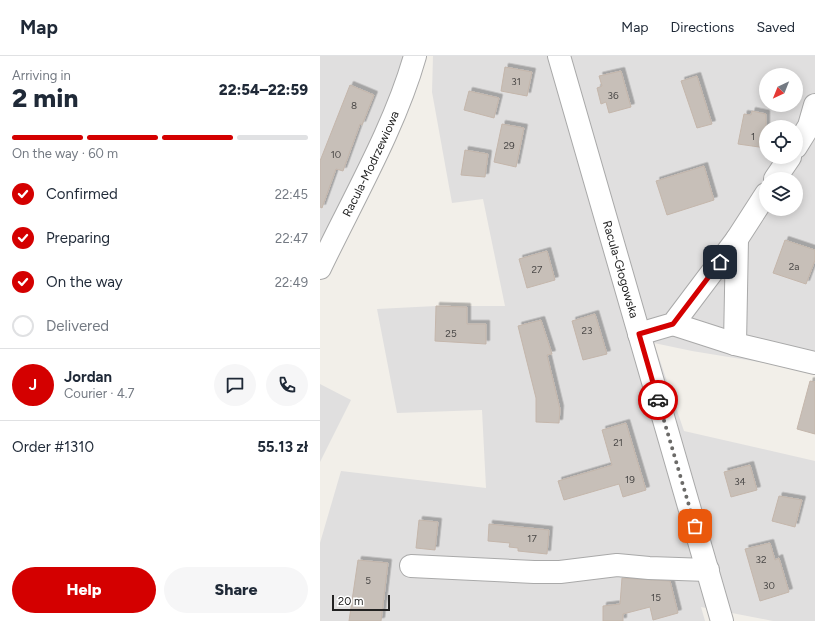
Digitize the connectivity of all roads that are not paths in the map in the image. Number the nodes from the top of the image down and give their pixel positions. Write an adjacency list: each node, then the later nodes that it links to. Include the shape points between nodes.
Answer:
1 (415, 56): 7 (street, Racula-Modrzewiowa, via 388,127)
2 (559, 56): 9 (street, Racula-Głogowska)
3 (815, 105): 4 (street, via 809,126)
4 (803, 136)
5 (759, 205): 6 (street)
6 (737, 239): 8 (street); 10 (street)
7 (320, 268)
8 (673, 324): 9 (street); 10 (street)
9 (639, 334): 13 (street, Racula-Głogowska)
10 (734, 344): 11 (street)
11 (815, 363)
12 (411, 566): 13 (street, via 534,572 560,572 617,565)
13 (708, 570): 14 (street, Racula-Głogowska)
14 (722, 621)

